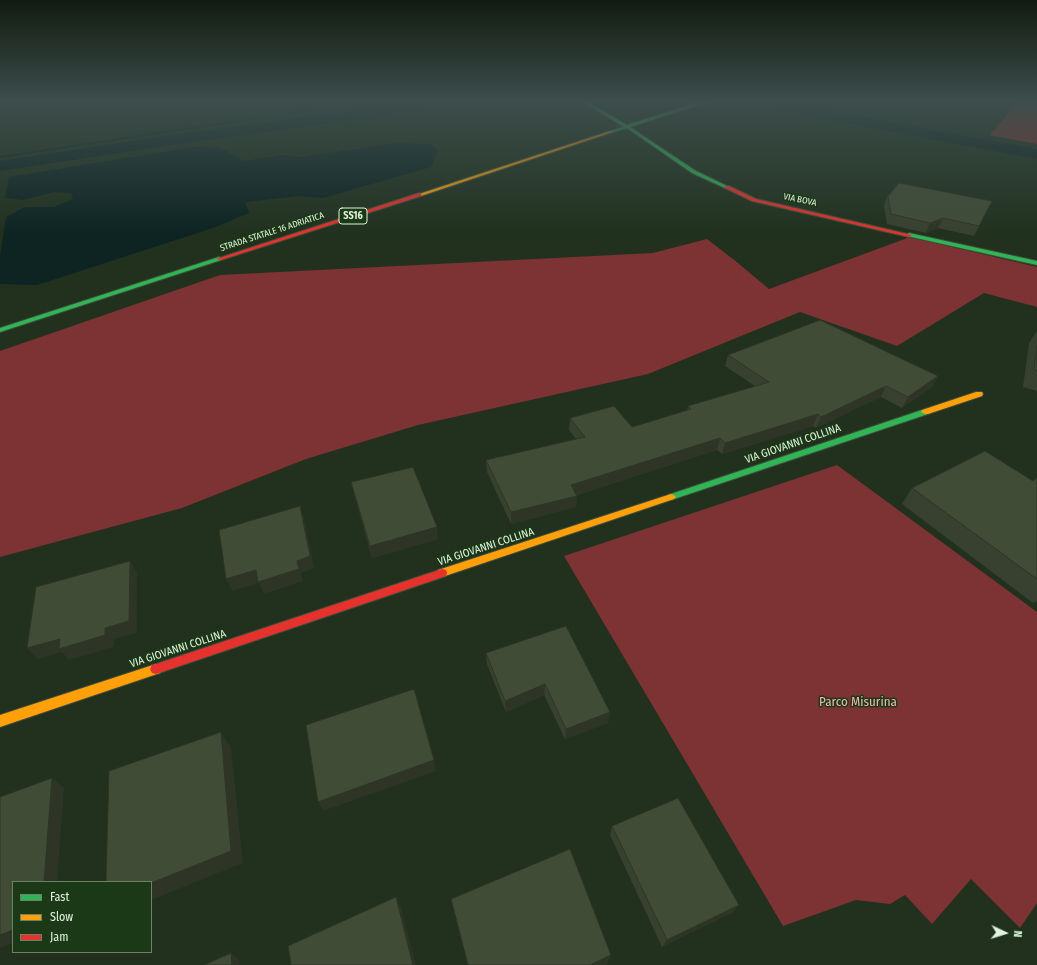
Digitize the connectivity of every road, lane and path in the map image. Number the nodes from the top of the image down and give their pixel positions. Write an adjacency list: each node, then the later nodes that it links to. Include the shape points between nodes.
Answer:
1 (576, 145): 4 (street, STRADA STATALE 16 ADRIATICA / SS16)
2 (654, 145): 3 (street, VIA BOVA, via 694,172 754,200)
3 (1037, 263)
4 (0, 330)
5 (979, 394): 6 (street, VIA GIOVANNI COLLINA)
6 (0, 721)

